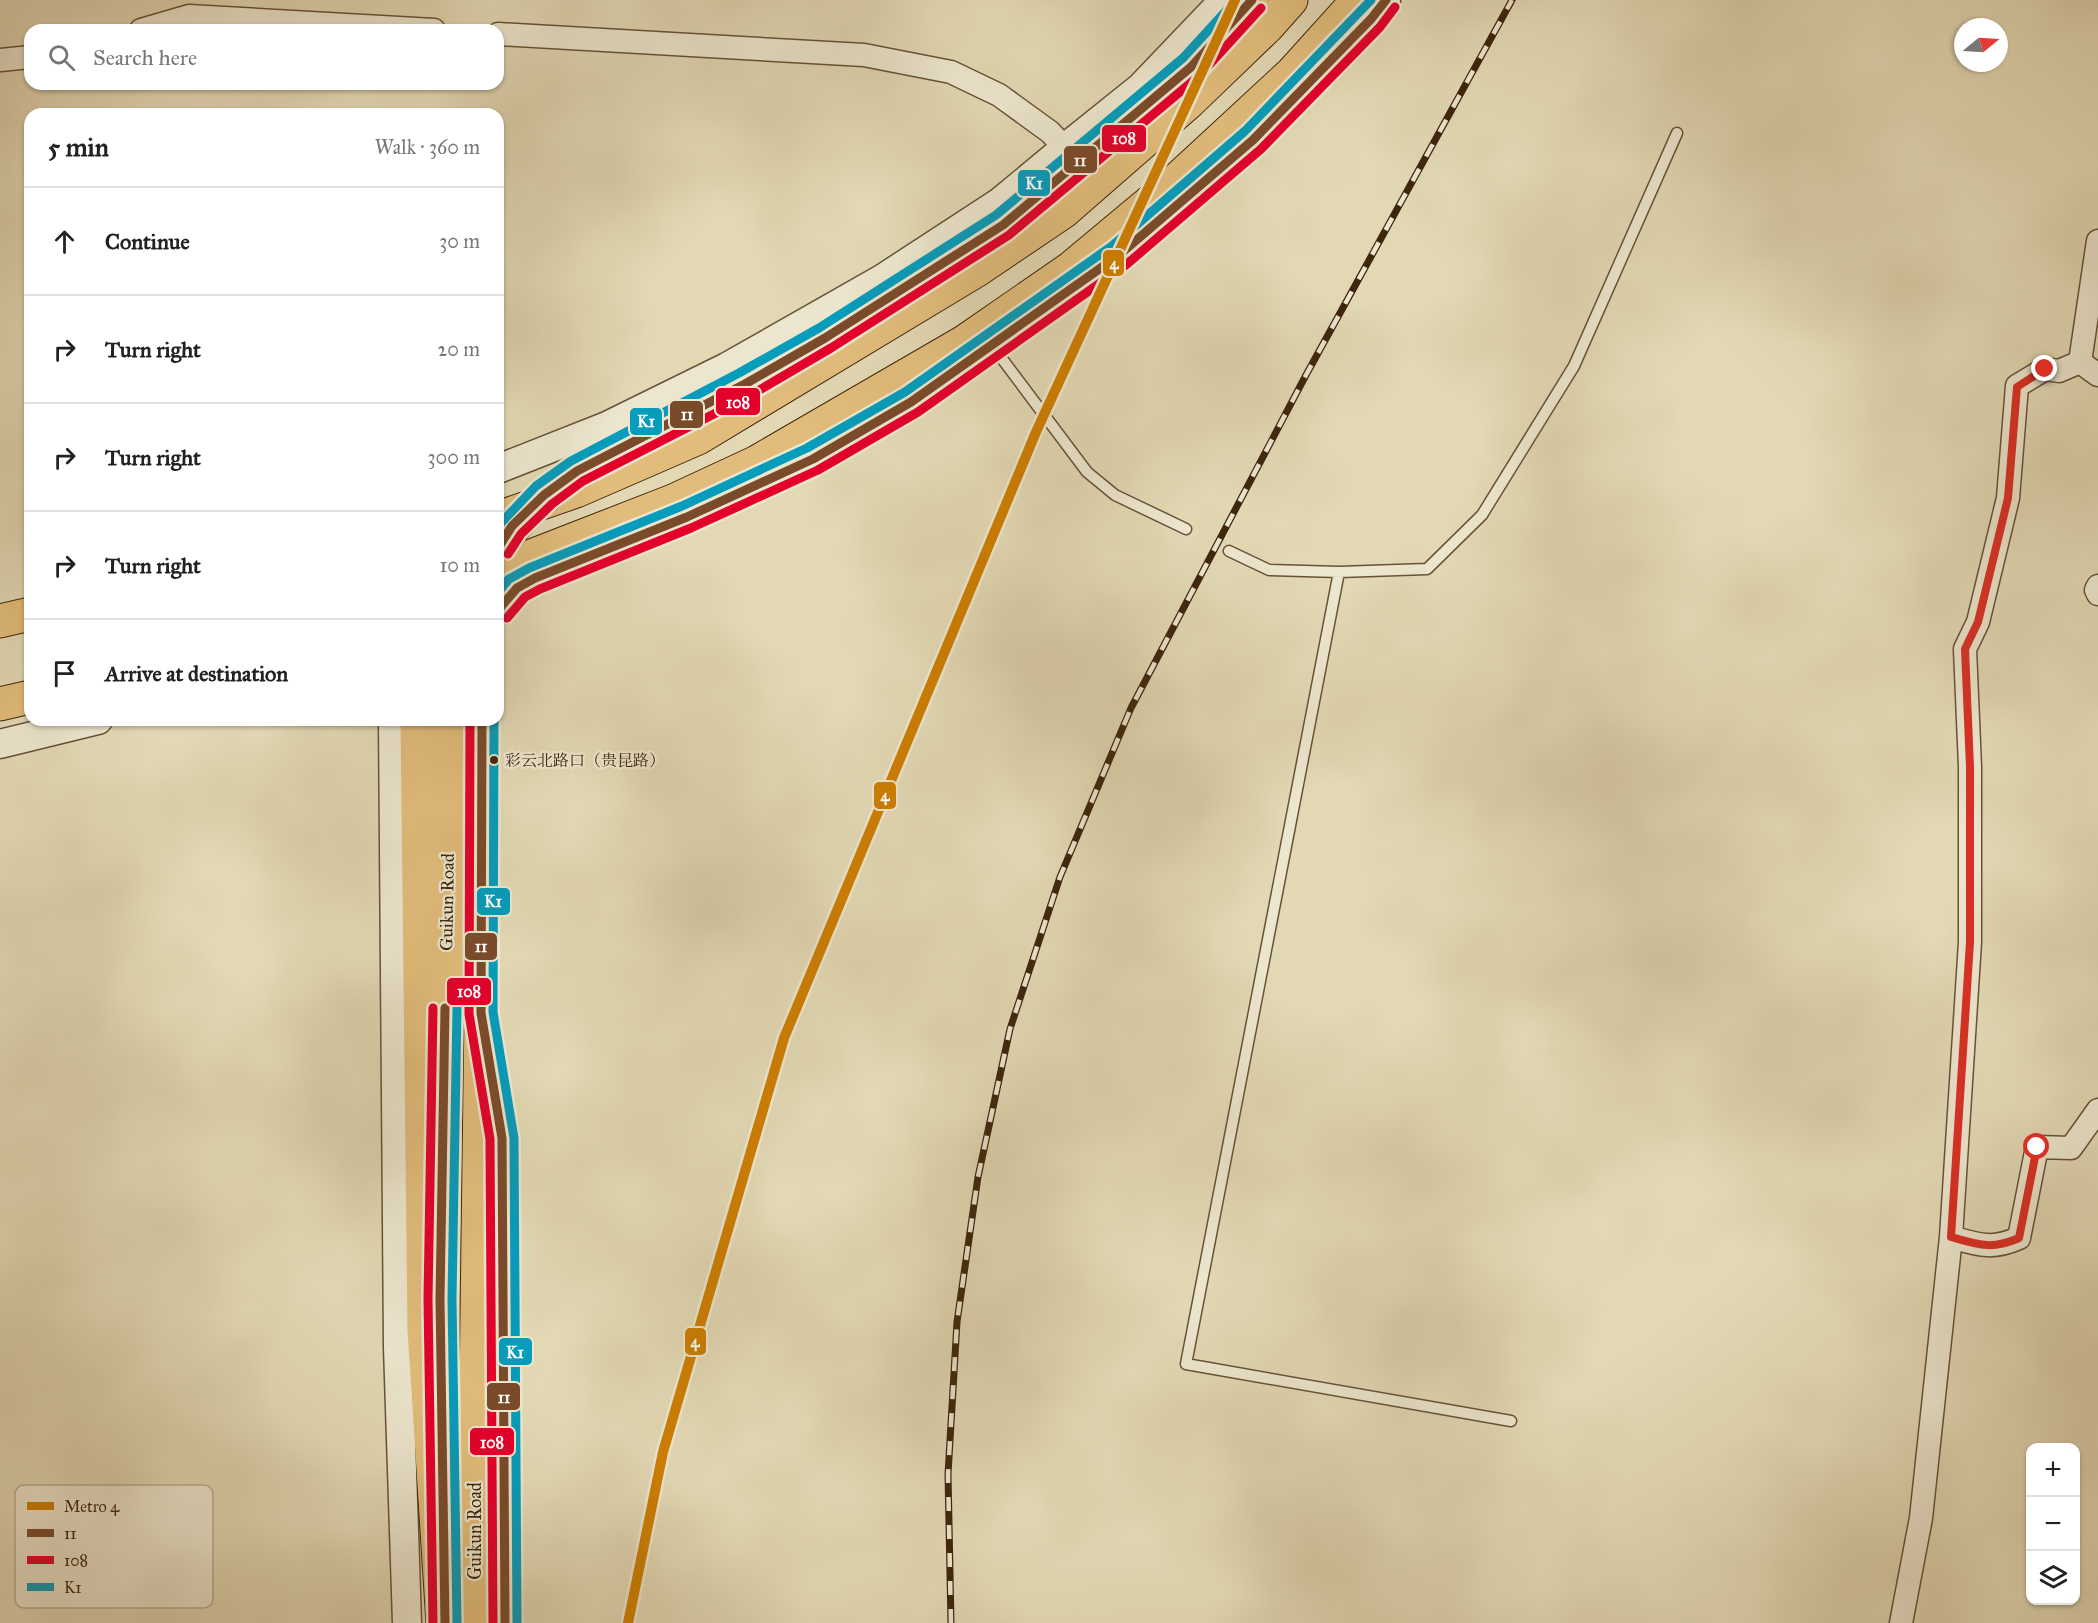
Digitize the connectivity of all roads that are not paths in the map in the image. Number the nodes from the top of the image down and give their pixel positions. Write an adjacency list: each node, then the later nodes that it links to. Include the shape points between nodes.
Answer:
1 (1224, 0): 12 (street, via 1140,87)
2 (1252, 0): 19 (highway, bridge, via 1191,67 1003,225 815,344 577,471 544,495)
3 (1291, 0): 17 (highway, via 1189,102 1063,212 977,270 698,438 576,491)
4 (1358, 0): 21 (highway, via 1292,73 1173,183 1071,268 964,342 757,462 673,501)
5 (1386, 0): 14 (street, via 1253,140 1119,255)
6 (162, 24): 7 (street, via 189,16)
7 (329, 24)
8 (504, 34): 12 (street, via 864,55 951,72 999,95 1050,132)
9 (24, 58): 10 (street)
10 (0, 60)
11 (1677, 133): 22 (lane, via 1575,366 1482,515 1426,569)
12 (1065, 148): 16 (street, via 1000,202 786,336 607,426)
13 (2098, 241): 15 (street)
14 (994, 347): 18 (lane, via 1087,472 1115,495); 24 (street, via 911,402 813,459 687,517)
15 (2089, 368): 40 (street, via 2045,369 2017,387 2008,498 1978,622 1965,649 1970,942)
16 (504, 467)
17 (504, 516)
18 (1186, 529)
19 (504, 539)
20 (1229, 551): 22 (lane, via 1269,570)
21 (504, 567)
22 (1339, 573): 41 (lane, via 1186,1364)
23 (504, 575): 24 (highway)
24 (535, 578): 27 (street, via 517,588)
25 (2098, 586): 26 (street)
26 (2098, 594)
27 (504, 603)
28 (24, 615): 29 (highway)
29 (0, 621)
30 (24, 698): 31 (highway)
31 (0, 704)
32 (74, 726): 37 (street)
33 (393, 726): 42 (street, via 398,1347)
34 (417, 726): 43 (highway, via 424,1329)
35 (450, 726): 43 (highway, Guikun Road, via 440,1299)
36 (482, 726): 38 (highway, Guikun Road)
37 (0, 744)
38 (482, 1013): 44 (highway, Guikun Road); 45 (street, via 502,1138)
39 (2098, 1110): 40 (street, via 2071,1148 2037,1147 2019,1238 2001,1246 1986,1246)
40 (1951, 1237): 46 (street, via 1921,1518)
41 (1511, 1420)
42 (407, 1623)
43 (444, 1623)
44 (476, 1623)
45 (505, 1623)
46 (1901, 1623)

